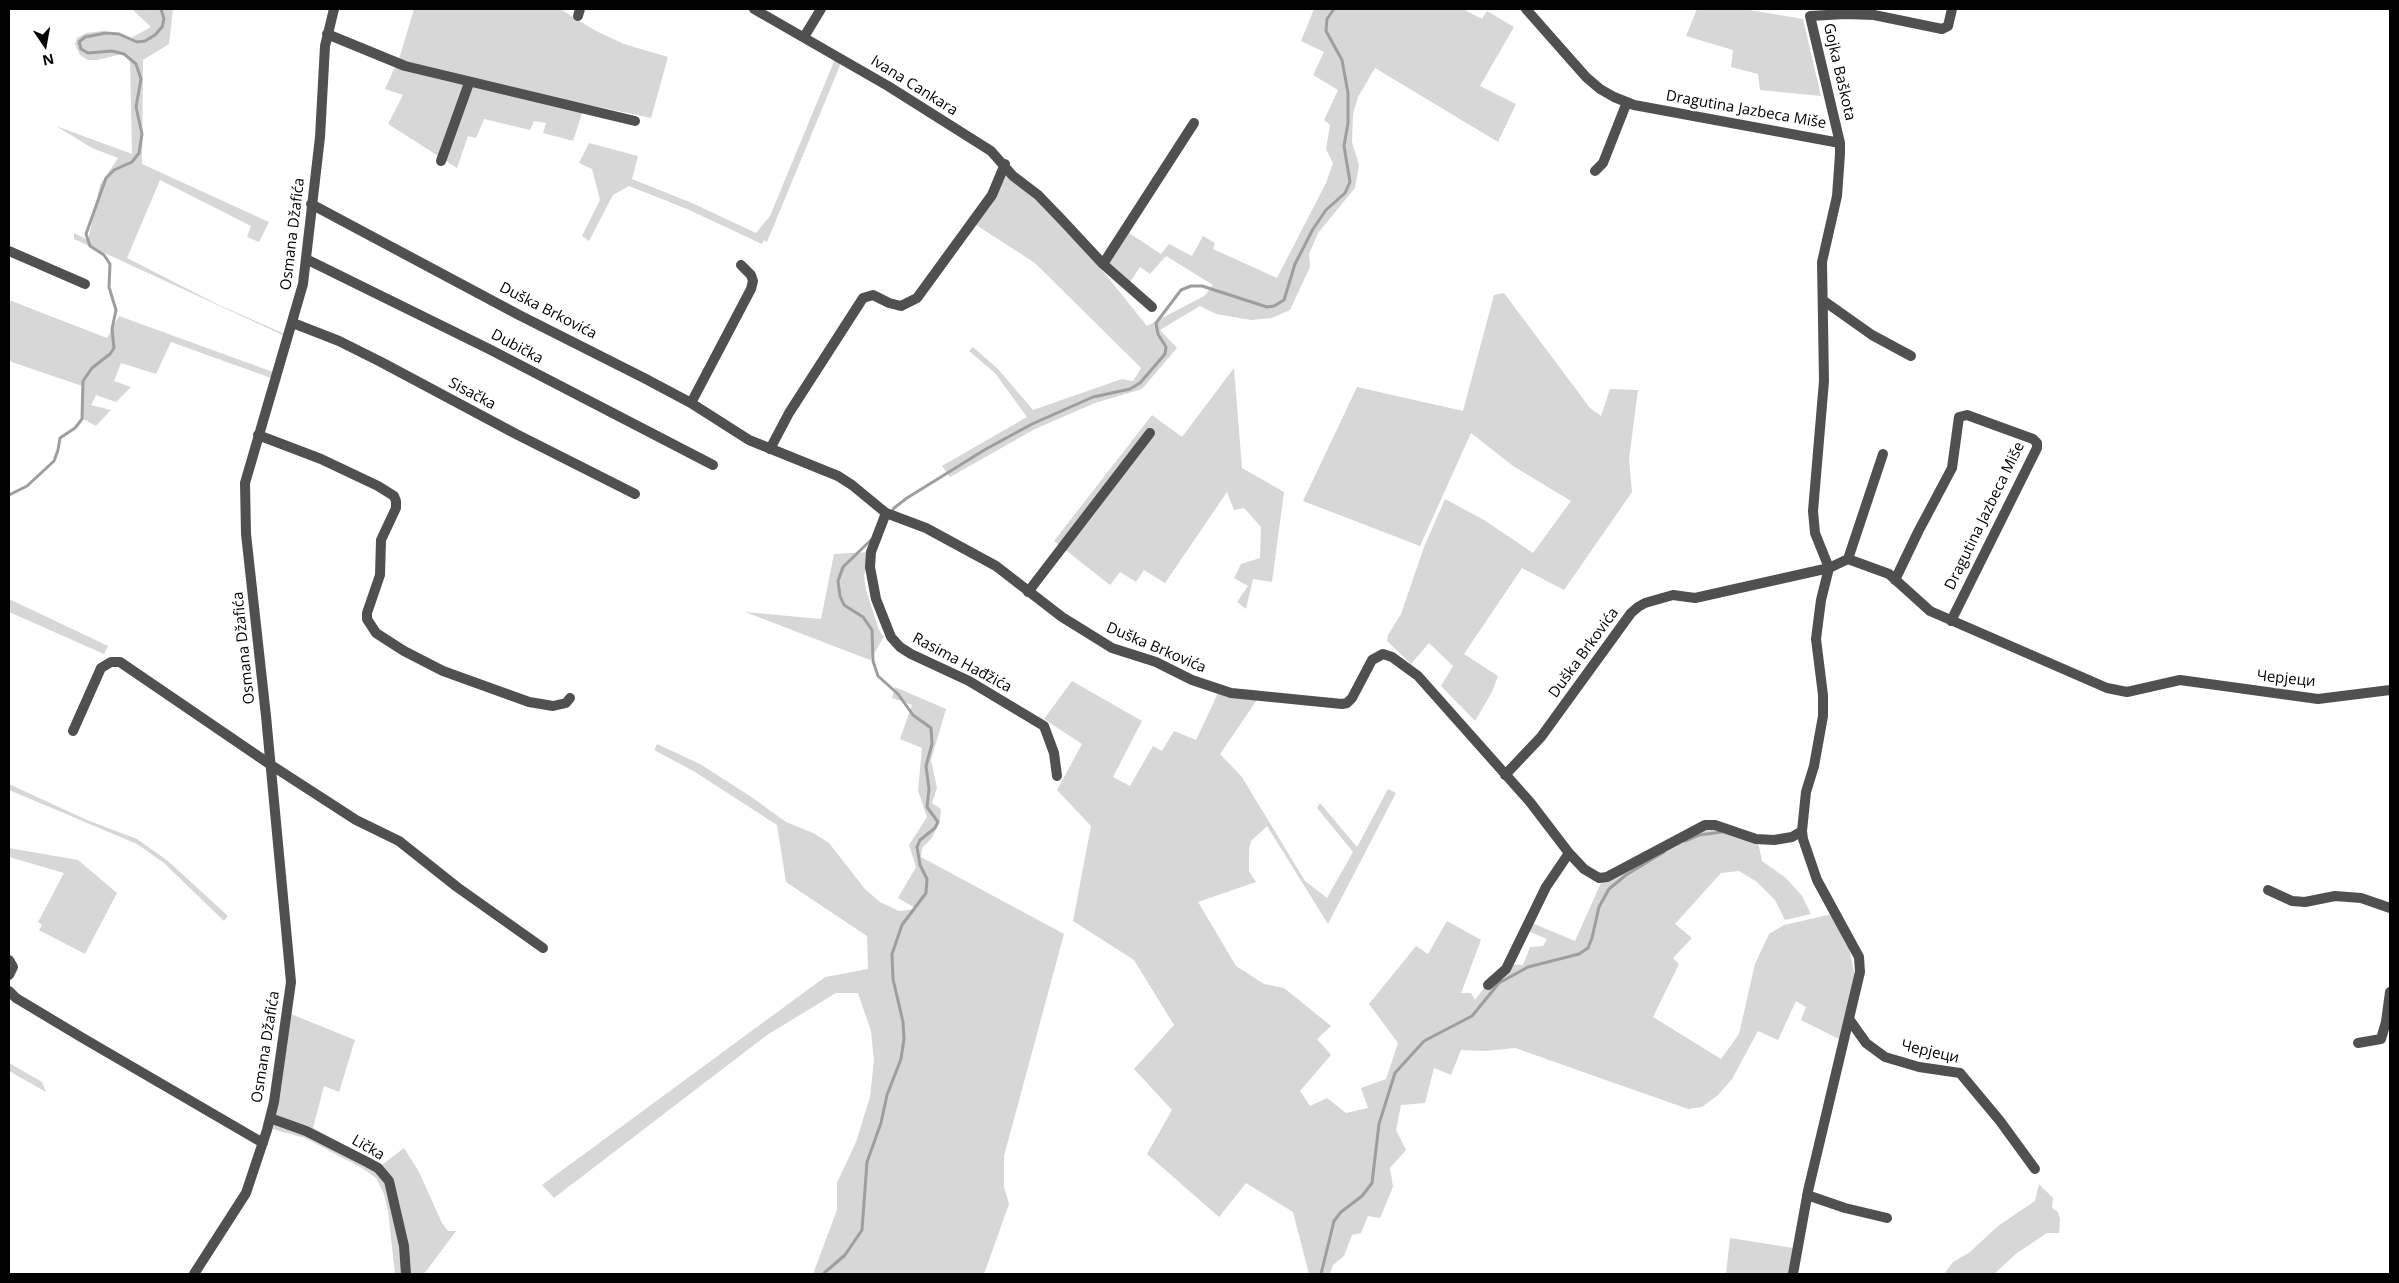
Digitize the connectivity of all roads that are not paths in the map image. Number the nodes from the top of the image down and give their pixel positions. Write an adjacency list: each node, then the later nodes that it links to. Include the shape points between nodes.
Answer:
1 (334, 9): 6 (street, Osmana Džafića)
2 (754, 9): 7 (street, Ivana Cankara)
3 (821, 9): 7 (street)
4 (1526, 9): 9 (street, Dragutina Jazbeca Miše, via 1586,77 1600,89)
5 (1952, 9): 12 (street, Gojka Baškota, via 1948,26 1942,29 1874,15 1810,16)
6 (327, 34): 8 (street, via 405,66); 16 (street, Osmana Džafića, via 320,138)
7 (804, 36): 14 (street, Ivana Cankara, via 990,151)
8 (469, 83): 10 (street); 13 (street)
9 (1627, 102): 12 (street, Dragutina Jazbeca Miše); 15 (street, via 1603,163)
10 (635, 121)
11 (1194, 123): 19 (street)
12 (1840, 143): 22 (street, Dragutina Jazbeca Miše, via 1837,196 1822,262)
13 (441, 161)
14 (1005, 164): 19 (street, Ivana Cankara, via 1013,176 1038,195); 29 (street, via 992,195 917,298 902,306 873,295 862,299 789,413)
15 (1595, 171)
16 (311, 204): 18 (street, Osmana Džafića); 26 (street, Duška Brkovića)
17 (9, 251): 21 (street)
18 (306, 259): 24 (street, Osmana Džafića); 31 (street, Dubička)
19 (1103, 264): 23 (street, Ivana Cankara)
20 (741, 265): 26 (street, via 751,275 751,289)
21 (85, 284)
22 (1824, 301): 25 (street); 35 (street, Dragutina Jazbeca Miše, via 1824,381 1813,511 1815,532)
23 (1152, 307)
24 (293, 323): 28 (street, Osmana Džafića); 32 (street, Sisačka, via 382,362)
25 (1911, 356)
26 (691, 403): 29 (street, Duška Brkovića, via 749,440)
27 (1150, 433): 37 (street)
28 (258, 435): 40 (street, via 321,459 394,496 396,508 381,540 380,575 367,613 376,633 443,671 529,702 553,706 566,703); 42 (street, Osmana Džafića, via 245,482 244,505)
29 (770, 449): 33 (street, Duška Brkovića, via 838,476)
30 (1883, 454): 34 (street)
31 (713, 465)
32 (635, 494)
33 (886, 513): 37 (street, Duška Brkovića, via 957,543 996,566); 44 (street, Rasima Hađžića, via 870,567 876,599 891,637 911,654 969,681 1044,726 1054,752)
34 (1848, 559): 35 (street); 36 (street, via 1872,566)
35 (1830, 568): 43 (street, Duška Brkovića, via 1695,598 1673,595 1638,607 1619,628 1541,737); 45 (street, via 1821,600 1816,639 1823,716 1806,792)
36 (1896, 580): 38 (street, via 1930,611); 38 (street, Dragutina Jazbeca Miše, via 1952,468 1959,417 1967,415 2033,439 2038,443 2037,448)
37 (1028, 592): 43 (street, Duška Brkovića, via 1112,648 1231,692 1347,703 1372,660 1387,655 1418,676)
38 (1951, 621): 39 (street, Черјеци, via 2107,688 2127,692 2180,680 2318,699)
39 (2390, 690)
40 (570, 698)
41 (73, 731): 42 (street, via 101,668 114,661 131,669)
42 (271, 765): 49 (street, via 356,820 399,841); 57 (street, Osmana Džafića, via 292,971 286,1029)
43 (1505, 775): 46 (street, Duška Brkovića)
44 (1057, 776)
45 (1802, 831): 46 (street, Duška Brkovića, via 1774,840 1756,839 1715,825 1705,825 1607,877 1599,878 1584,869); 55 (street, via 1814,872 1859,957 1858,985)
46 (1569, 853): 52 (street, via 1546,887 1506,970)
47 (2268, 890): 48 (street, via 2292,901 2335,896 2361,898)
48 (2390, 908)
49 (543, 948)
50 (9, 960): 51 (street, via 13,967)
51 (9, 974)
52 (1488, 985)
53 (9, 991): 58 (street, via 81,1037)
54 (2390, 992): 56 (street, via 2381,1038)
55 (1849, 1019): 59 (street, Черјеци, via 1866,1044 1885,1057 1919,1067 1960,1073); 60 (street)
56 (2358, 1043)
57 (270, 1118): 58 (street, Osmana Džafića); 63 (street, Lička, via 306,1131 367,1162 389,1180 404,1246)
58 (263, 1142): 62 (street, Osmana Džafića, via 246,1193)
59 (2035, 1169)
60 (1807, 1195): 61 (street); 64 (street)
61 (1887, 1218)
62 (194, 1274)
63 (406, 1274)
64 (1792, 1274)

